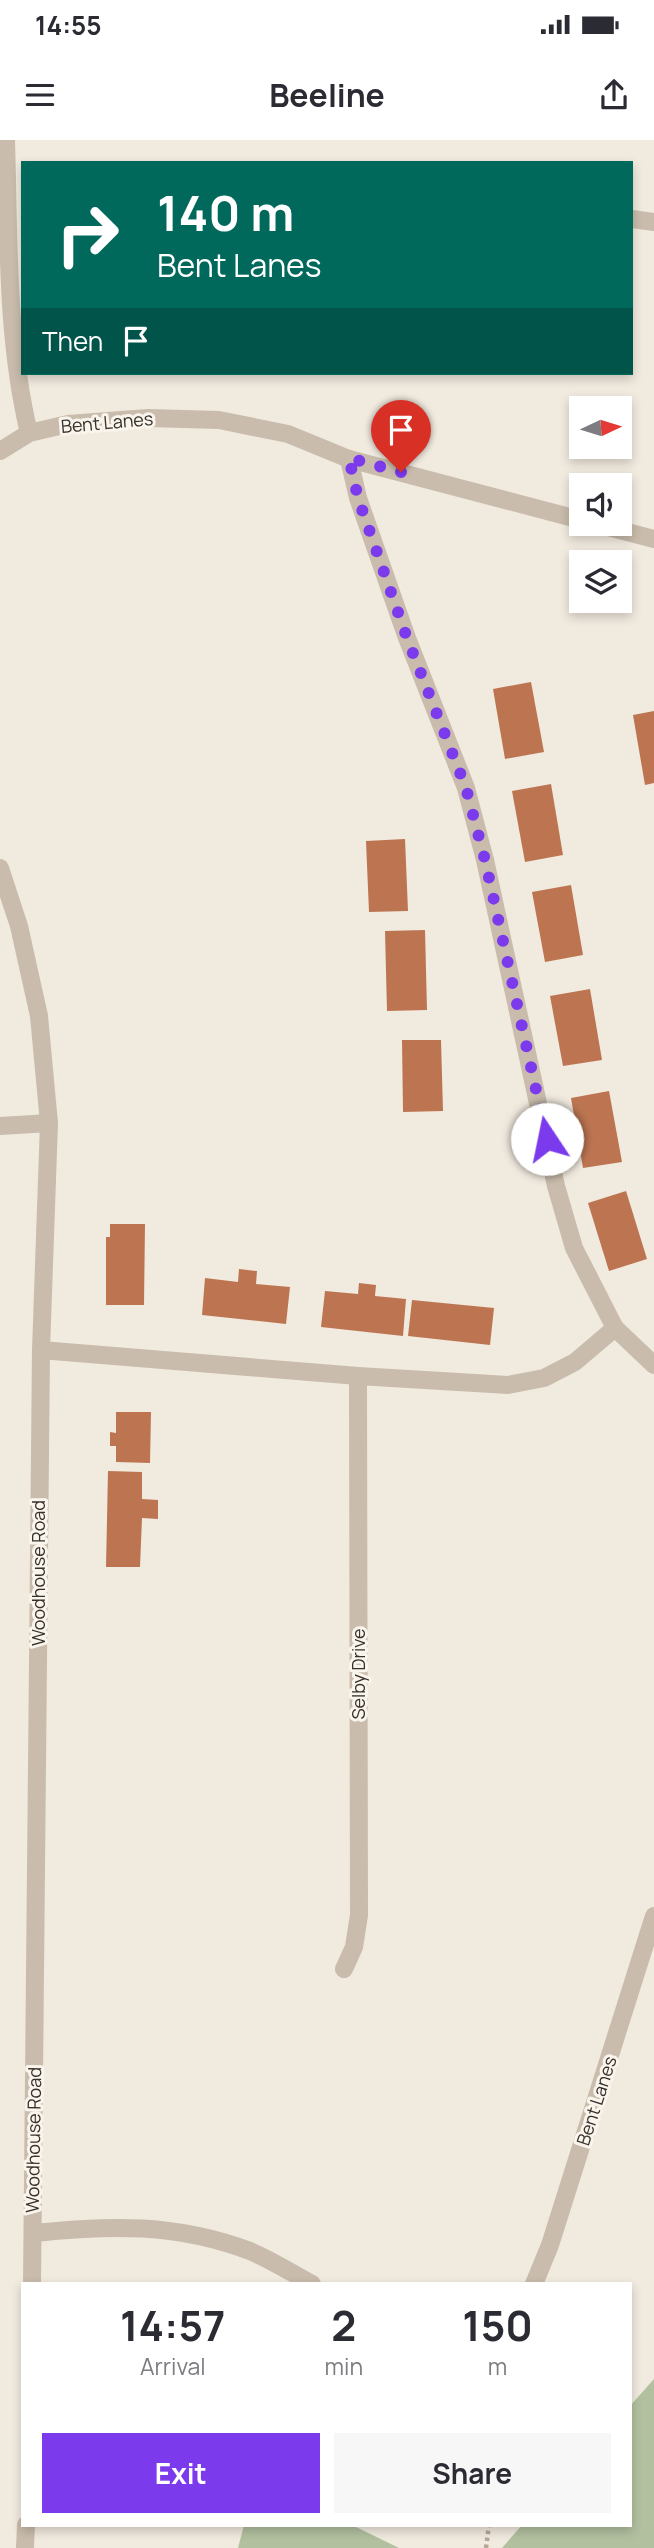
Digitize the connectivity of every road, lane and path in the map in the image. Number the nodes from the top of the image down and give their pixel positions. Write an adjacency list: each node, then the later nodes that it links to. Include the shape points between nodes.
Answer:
1 (6, 140): 4 (street, via 12,342)
2 (633, 219): 3 (street)
3 (654, 222)
4 (29, 433): 5 (street); 6 (street, Bent Lanes, via 68,424 148,418 219,420 288,434)
5 (0, 451)
6 (349, 458): 7 (street, Bent Lanes); 13 (street, via 358,498 407,638 466,788 574,1248)
7 (569, 517)
8 (632, 533): 9 (street)
9 (654, 539)
10 (0, 868): 11 (street, Woodhouse Road, via 19,926 39,1016)
11 (49, 1123): 12 (street); 14 (street, Woodhouse Road)
12 (0, 1126)
13 (615, 1328): 15 (street); 16 (street, via 575,1362 544,1378 508,1385)
14 (41, 1350): 16 (street); 19 (street, Woodhouse Road)
15 (654, 1365)
16 (358, 1376): 18 (street, Selby Drive, via 359,1915 354,1947)
17 (654, 1916): 22 (street, Bent Lanes)
18 (344, 1969)
19 (33, 2233): 20 (street, Woodhouse Road); 21 (street, via 106,2226 155,2228 251,2252)
20 (32, 2282)
21 (308, 2282)
22 (535, 2282)
23 (26, 2527): 25 (street)
24 (489, 2527): 26 (path)
25 (25, 2548)
26 (486, 2548)

